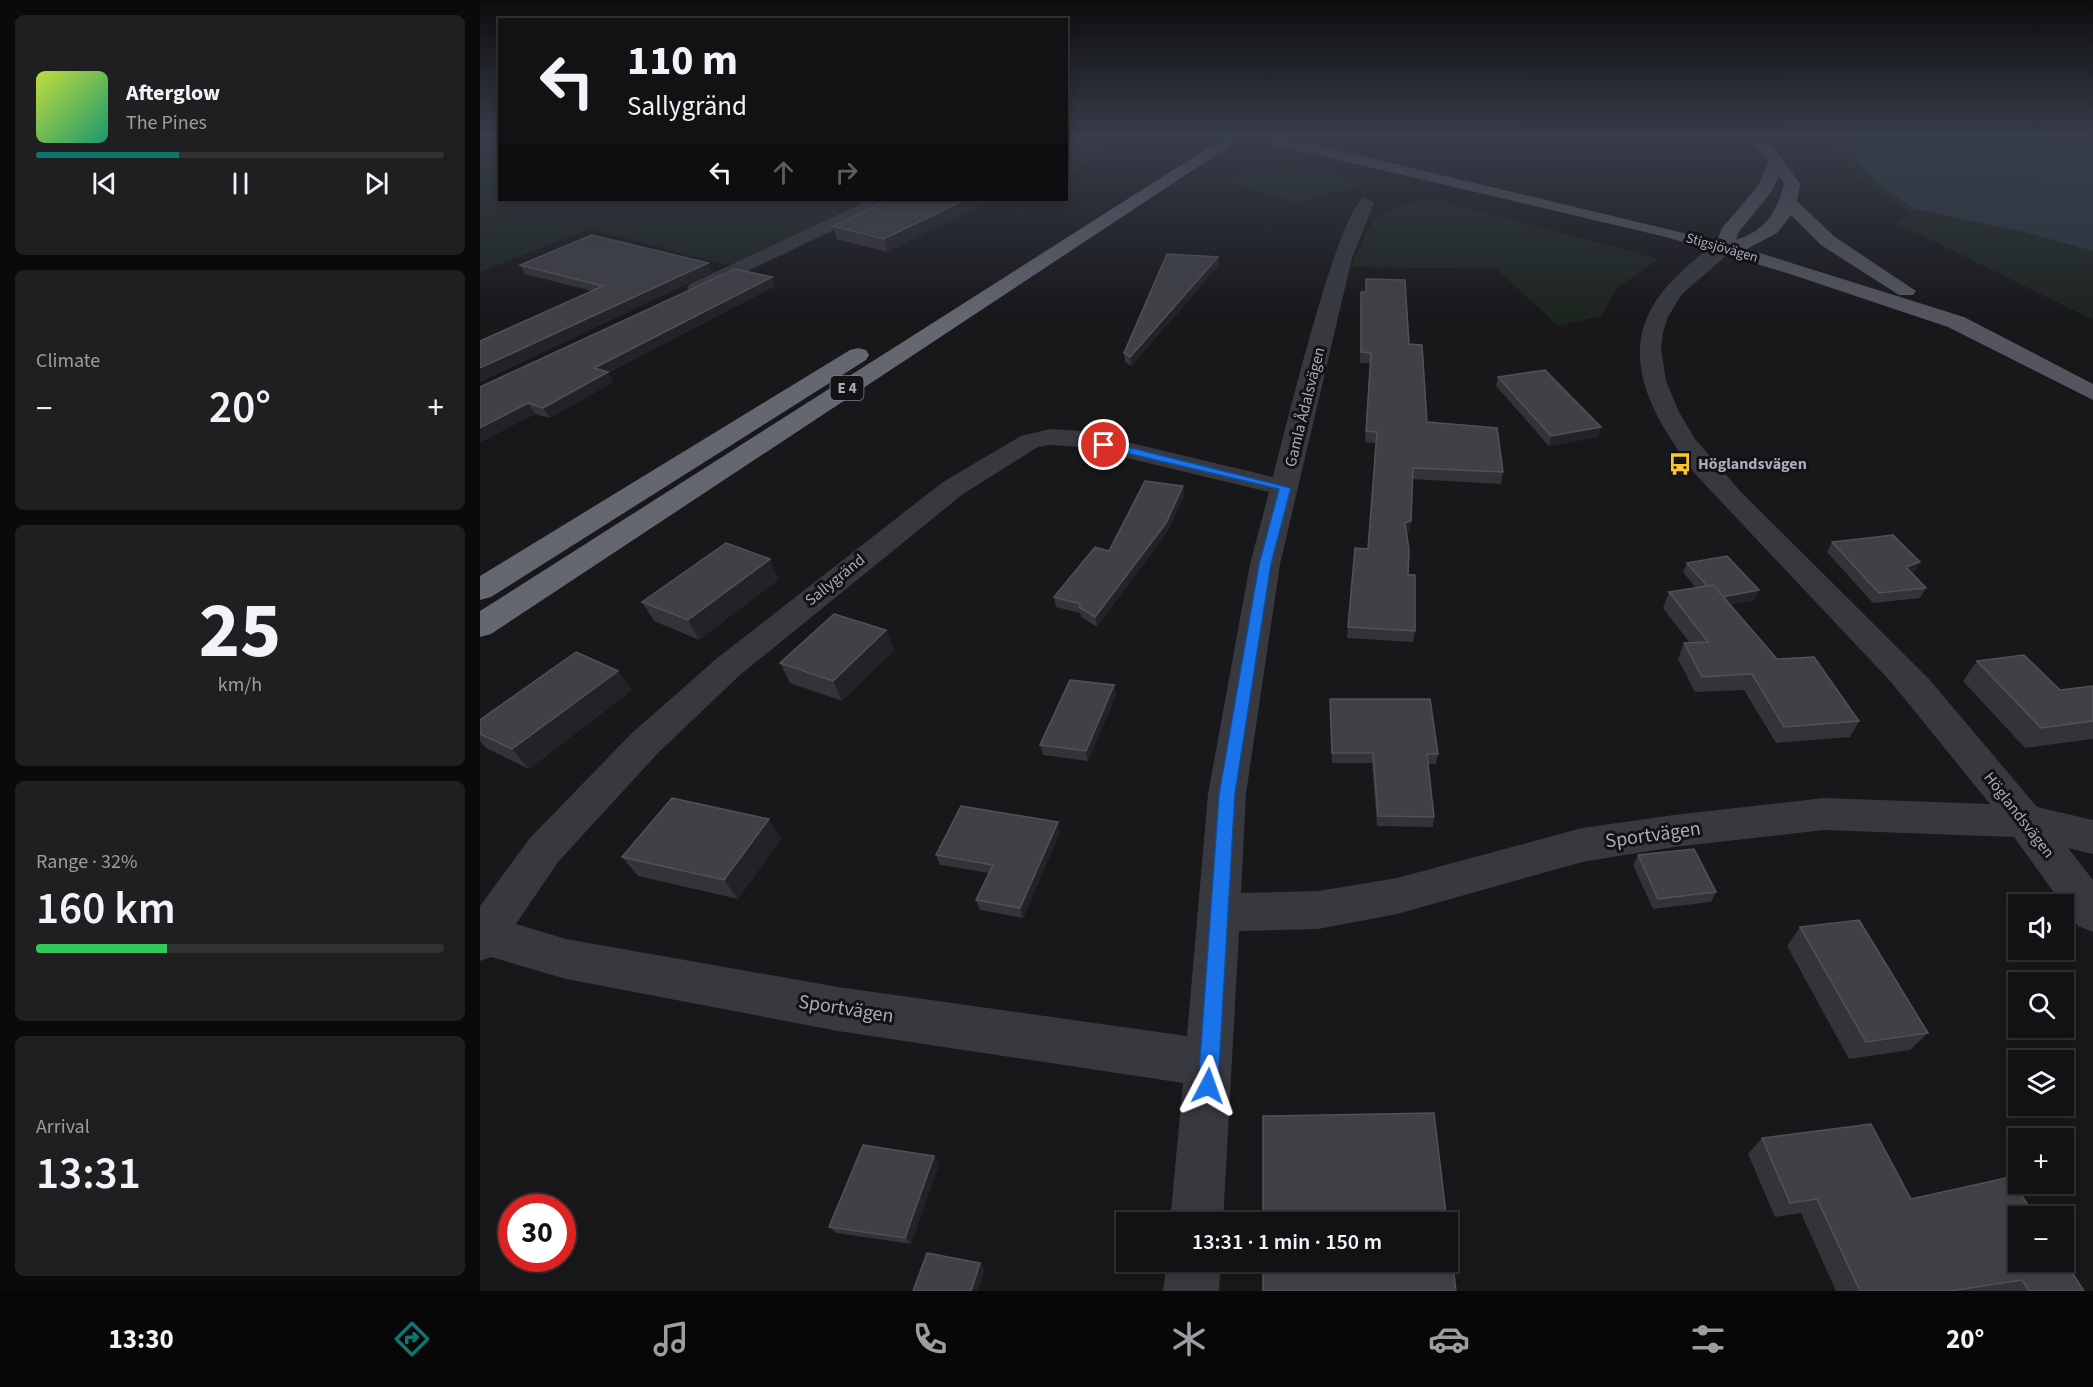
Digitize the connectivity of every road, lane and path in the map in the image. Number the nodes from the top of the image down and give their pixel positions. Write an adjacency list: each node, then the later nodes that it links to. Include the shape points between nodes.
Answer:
1 (1120, 197): 14 (highway, E 4)
2 (1127, 197): 15 (highway, E 4)
3 (1514, 197): 9 (main road, Stigsjövägen)
4 (1758, 197): 9 (main road, via 1729,232)
5 (1791, 197): 8 (main road)
6 (880, 201): 10 (street)
7 (1365, 203): 13 (street, Gamla Ådalsvägen, via 1342,258)
8 (1790, 204): 9 (main road, via 1758,241); 11 (main road, via 1854,260)
9 (1725, 248): 11 (main road, Stigsjövägen); 16 (street, Höglandsvägen, via 1682,280 1653,324 1650,349 1656,387 1671,420 1697,459 1733,500 1917,688)
10 (683, 295)
11 (1956, 322): 12 (main road, Stigsjövägen)
12 (2093, 393)
13 (1285, 488): 18 (street, Gamla Ådalsvägen, via 1265,564 1227,794); 20 (street, Sallygränd, via 1081,439 1050,437 1015,448 952,488 728,667 645,743 544,850)
14 (480, 590)
15 (480, 626)
16 (2026, 821): 17 (street, Sportvägen); 18 (street, Sportvägen, via 1824,814 1697,828 1582,845 1396,896 1318,910); 19 (street, Höglandsvägen)
17 (2093, 837)
18 (1220, 913): 21 (street, Gamla Ådalsvägen)
19 (2093, 913)
20 (483, 938): 21 (street, Sportvägen, via 566,958 838,1008)
21 (1210, 1063): 22 (street, Gamla Ådalsvägen)
22 (1198, 1212)
23 (1193, 1272): 24 (street)
24 (1191, 1291)

